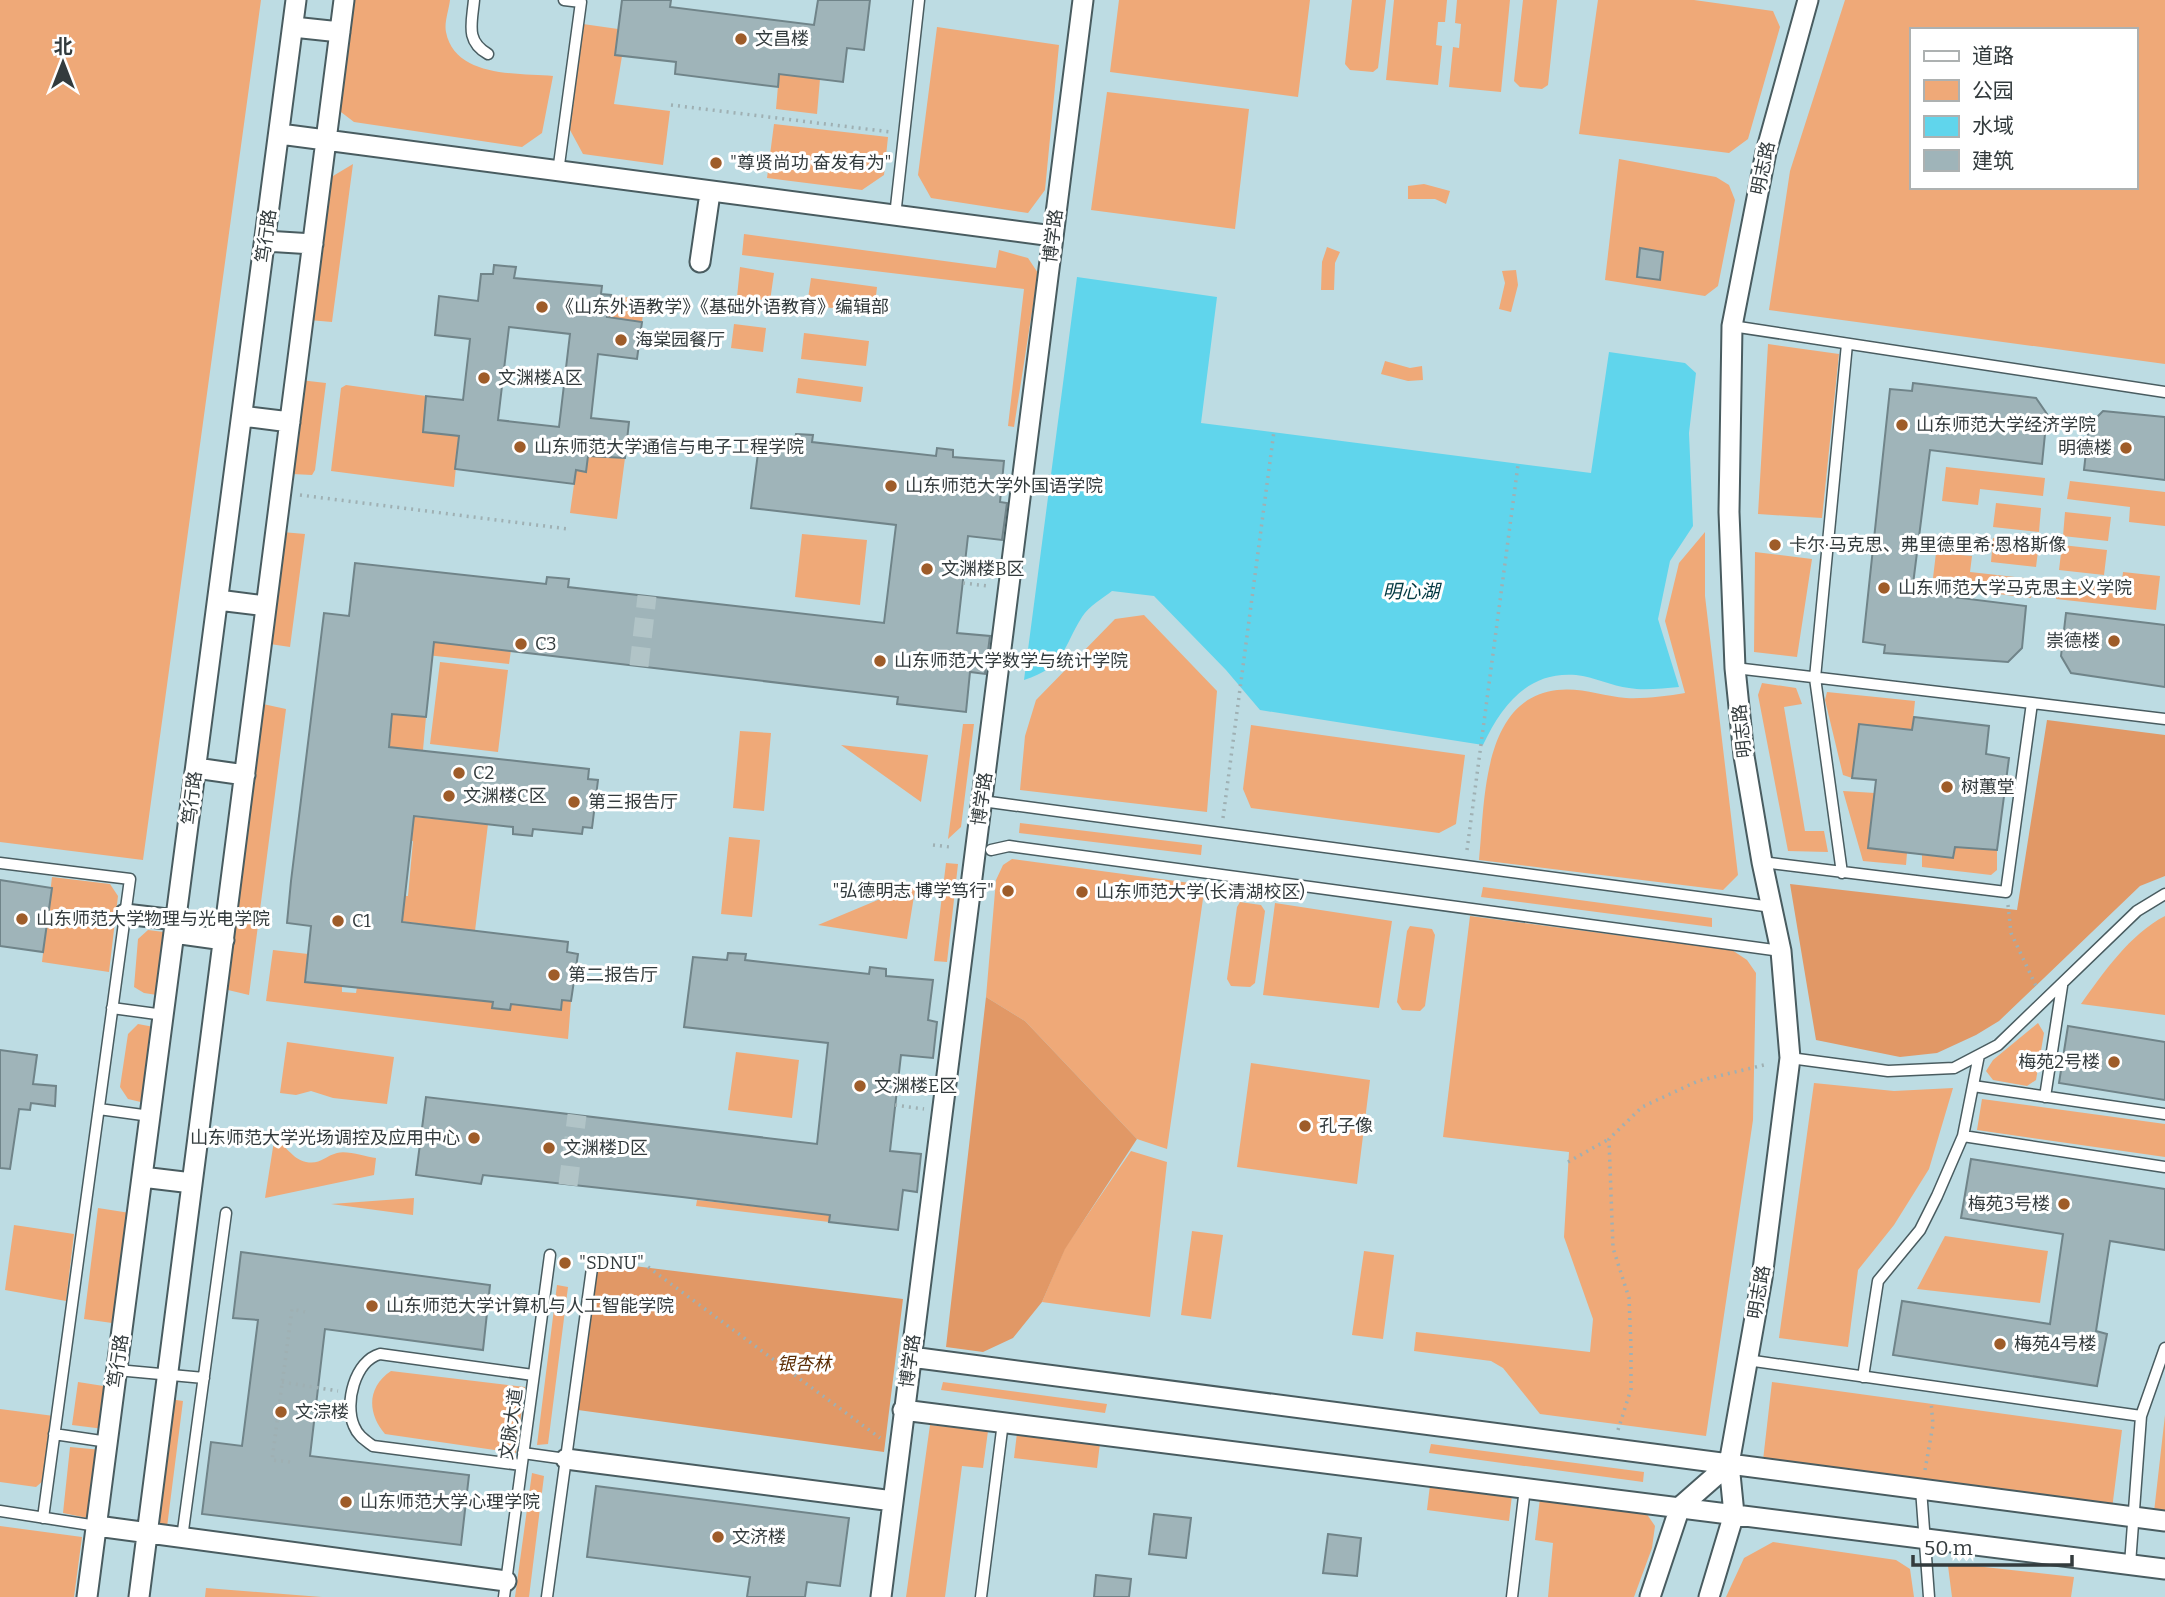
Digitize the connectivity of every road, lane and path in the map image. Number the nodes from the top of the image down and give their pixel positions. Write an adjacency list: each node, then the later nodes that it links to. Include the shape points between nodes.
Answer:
1 (296, 0): 8 (street, 笃行路)
2 (344, 0): 9 (street)
3 (474, 0): 10 (lane, via 470,36 476,47)
4 (564, 0): 15 (lane, via 581,2)
5 (919, 0): 13 (lane)
6 (1083, 0): 18 (street, 博学路)
7 (1808, 0): 22 (street, 明志路, via 1766,152)
8 (293, 27): 9 (street); 12 (street, 笃行路)
9 (340, 32): 14 (street)
10 (488, 54)
11 (670, 105): 13 (path)
12 (280, 134): 14 (street); 19 (street, 笃行路)
13 (904, 134): 17 (lane)
14 (326, 141): 15 (street); 20 (street)
15 (558, 173): 16 (street)
16 (710, 193): 17 (street); 21 (street)
17 (895, 216): 18 (street)
18 (1053, 236): 32 (street, 博学路)
19 (265, 241): 20 (street); 25 (street, 笃行路)
20 (313, 244): 26 (street)
21 (700, 262)
22 (1732, 326): 23 (lane); 35 (street, 明志路, via 1729,512)
23 (1847, 344): 24 (lane); 36 (lane)
24 (2165, 392)
25 (242, 416): 26 (street); 33 (street, 笃行路)
26 (290, 422): 29 (street)
27 (1274, 431): 42 (path)
28 (1518, 465): 48 (path)
29 (281, 493): 30 (path); 34 (street)
30 (568, 529)
31 (963, 583): 32 (path)
32 (1008, 590): 41 (street, 博学路)
33 (218, 600): 34 (street); 39 (street, 笃行路)
34 (266, 606): 40 (street)
35 (1735, 668): 36 (lane); 46 (street, 明志路)
36 (1815, 678): 37 (lane); 49 (lane)
37 (2032, 703): 38 (lane); 50 (lane)
38 (2165, 719)
39 (196, 768): 40 (street); 54 (street, 笃行路)
40 (245, 775): 55 (street)
41 (982, 802): 42 (lane); 67 (street, 博学路)
42 (1221, 831): 48 (lane)
43 (933, 845): 44 (path)
44 (950, 848)
45 (991, 850): 56 (lane, via 1009,846)
46 (1762, 862): 49 (lane); 52 (street, 明志路)
47 (0, 863): 53 (lane, via 130,879)
48 (1465, 866): 52 (lane)
49 (1842, 873): 50 (lane)
50 (2006, 892): 58 (path, via 2011,933)
51 (2165, 894): 57 (lane, via 2137,911)
52 (1773, 907): 56 (street, 明志路)
53 (125, 914): 54 (street); 59 (lane)
54 (175, 926): 55 (street); 60 (street, 笃行路)
55 (223, 940): 75 (street)
56 (1781, 951): 62 (street, 明志路)
57 (2062, 985): 58 (lane); 64 (lane)
58 (2044, 1003): 61 (lane, via 1998,1045)
59 (112, 1008): 60 (lane); 66 (lane)
60 (164, 1015): 69 (street, 笃行路)
61 (1979, 1055): 62 (lane, via 1954,1068 1888,1071); 63 (lane)
62 (1790, 1058): 71 (path, via 1687,1086 1642,1107); 83 (street, 明志路, via 1762,1278)
63 (1973, 1086): 64 (lane); 70 (lane)
64 (2045, 1097): 68 (lane)
65 (895, 1105): 67 (path)
66 (99, 1109): 69 (lane); 95 (lane)
67 (942, 1111): 82 (street, 博学路)
68 (2165, 1114)
69 (150, 1116): 74 (street, 笃行路)
70 (1964, 1136): 73 (lane); 87 (lane, via 1920,1230 1878,1281)
71 (1609, 1139): 72 (path); 97 (path, via 1613,1248 1629,1298 1631,1347 1631,1389)
72 (1568, 1162)
73 (2165, 1167)
74 (142, 1177): 75 (street); 84 (street, 笃行路)
75 (192, 1183): 85 (street)
76 (226, 1213): 88 (lane)
77 (550, 1255): 86 (lane, 文脉大道)
78 (593, 1261): 100 (lane)
79 (648, 1267): 98 (path)
80 (305, 1311): 89 (path, via 292,1309)
81 (2165, 1348): 93 (lane)
82 (911, 1357): 92 (street, 博学路); 97 (street)
83 (1746, 1360): 87 (lane); 102 (street, 明志路)
84 (117, 1370): 85 (lane); 96 (street, 笃行路)
85 (168, 1374): 88 (lane); 114 (street)
86 (533, 1375): 91 (lane, via 380,1354 363,1365 355,1377); 99 (lane, 文脉大道)
87 (1863, 1377): 90 (lane)
88 (204, 1378): 115 (lane)
89 (282, 1382): 91 (path); 101 (path, via 271,1460)
90 (1930, 1386): 93 (lane); 105 (path, via 1933,1426)
91 (354, 1393): 103 (lane, via 354,1425 361,1438 373,1446)
92 (903, 1410): 94 (street); 98 (street, 博学路)
93 (2141, 1416): 110 (lane)
94 (1003, 1422): 104 (street); 124 (lane)
95 (54, 1434): 96 (lane); 111 (lane)
96 (108, 1442): 113 (street, 笃行路)
97 (1613, 1449): 102 (street)
98 (898, 1452): 106 (street, 博学路)
99 (523, 1453): 100 (lane); 103 (lane, 文脉大道)
100 (566, 1459): 106 (street); 122 (lane)
101 (290, 1462)
102 (1729, 1464): 105 (street); 107 (street); 109 (street, 明志路)
103 (522, 1465): 119 (lane, 文脉大道)
104 (1525, 1488): 107 (street); 125 (lane)
105 (1921, 1489): 110 (street); 116 (lane)
106 (893, 1500): 123 (street, 博学路)
107 (1680, 1507): 109 (street); 126 (street)
108 (0, 1511): 111 (lane)
109 (1734, 1514): 116 (street); 127 (street)
110 (2134, 1517): 112 (street); 117 (lane)
111 (43, 1518): 113 (lane)
112 (2165, 1521)
113 (97, 1526): 114 (street); 120 (street, 笃行路)
114 (148, 1533): 115 (street); 121 (street)
115 (181, 1538): 119 (street)
116 (1924, 1538): 117 (street); 128 (lane)
117 (2130, 1564): 118 (street)
118 (2165, 1569)
119 (505, 1589)
120 (88, 1597)
121 (139, 1597)
122 (547, 1597)
123 (881, 1597)
124 (981, 1597)
125 (1512, 1597)
126 (1650, 1597)
127 (1709, 1597)
128 (1929, 1597)

